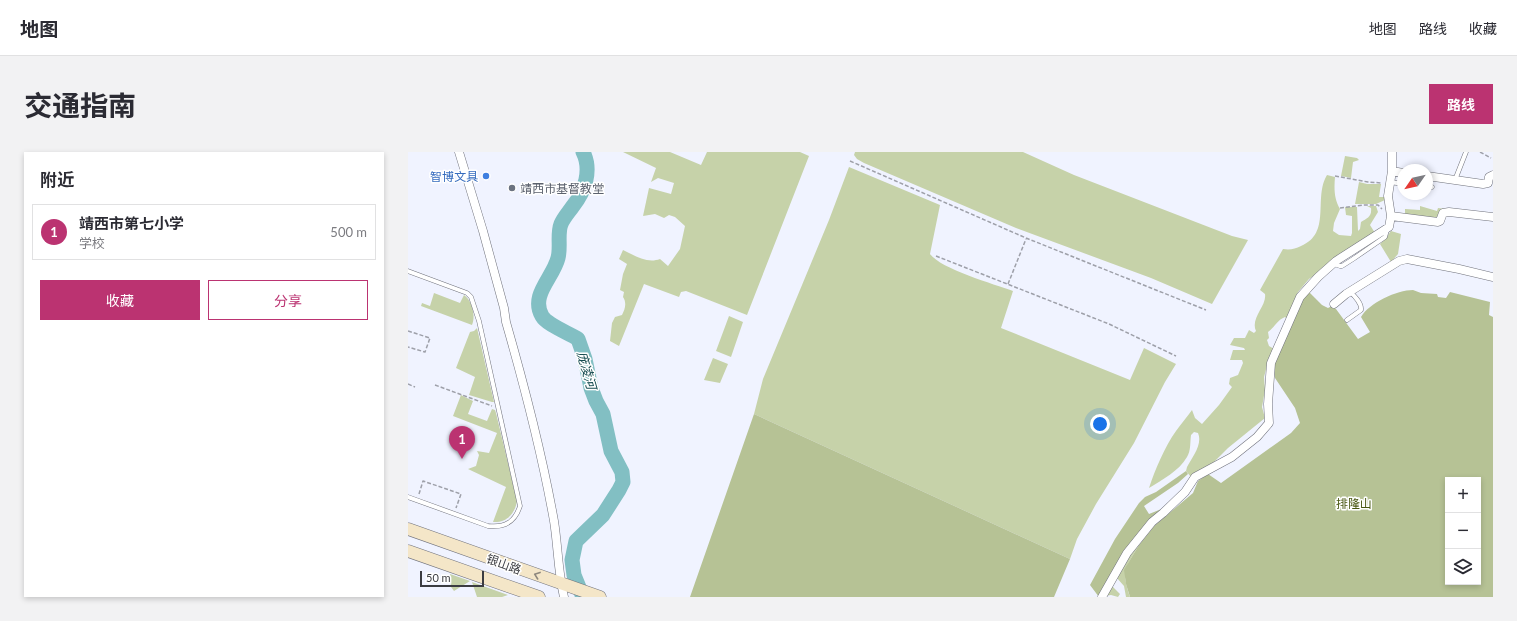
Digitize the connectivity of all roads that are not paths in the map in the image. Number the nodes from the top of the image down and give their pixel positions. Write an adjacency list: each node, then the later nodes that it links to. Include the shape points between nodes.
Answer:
1 (459, 152): 21 (street, via 483,231 533,421 554,522)
2 (1392, 152): 4 (street)
3 (1466, 152): 8 (lane)
4 (1392, 171): 5 (street); 9 (street)
5 (1397, 172)
6 (1493, 175): 8 (street, via 1486,184)
7 (1433, 177): 8 (street)
8 (1455, 180)
9 (1390, 182): 10 (lane); 11 (street, via 1388,196)
10 (1397, 183)
11 (1391, 214): 12 (street, via 1439,222 1443,213 1449,212); 25 (street, via 1391,224 1387,230 1333,264 1300,296 1271,364 1269,422 1264,430 1232,458 1195,477 1185,492 1152,522 1127,553)
12 (1493, 217)
13 (408, 271): 18 (lane, via 463,290 471,297 479,321 520,500 519,510 513,520 496,527)
14 (1493, 277): 15 (street, via 1407,259 1399,261)
15 (1350, 292): 16 (street); 17 (lane, via 1361,310)
16 (1334, 304)
17 (1347, 320)
18 (408, 497)
19 (408, 529): 21 (main road, 银山路, one-way to 19)
20 (408, 551): 22 (main road, 银山路)
21 (561, 584): 23 (street); 24 (main road, 银山路)
22 (539, 597)
23 (564, 597)
24 (600, 597)
25 (1102, 597)

